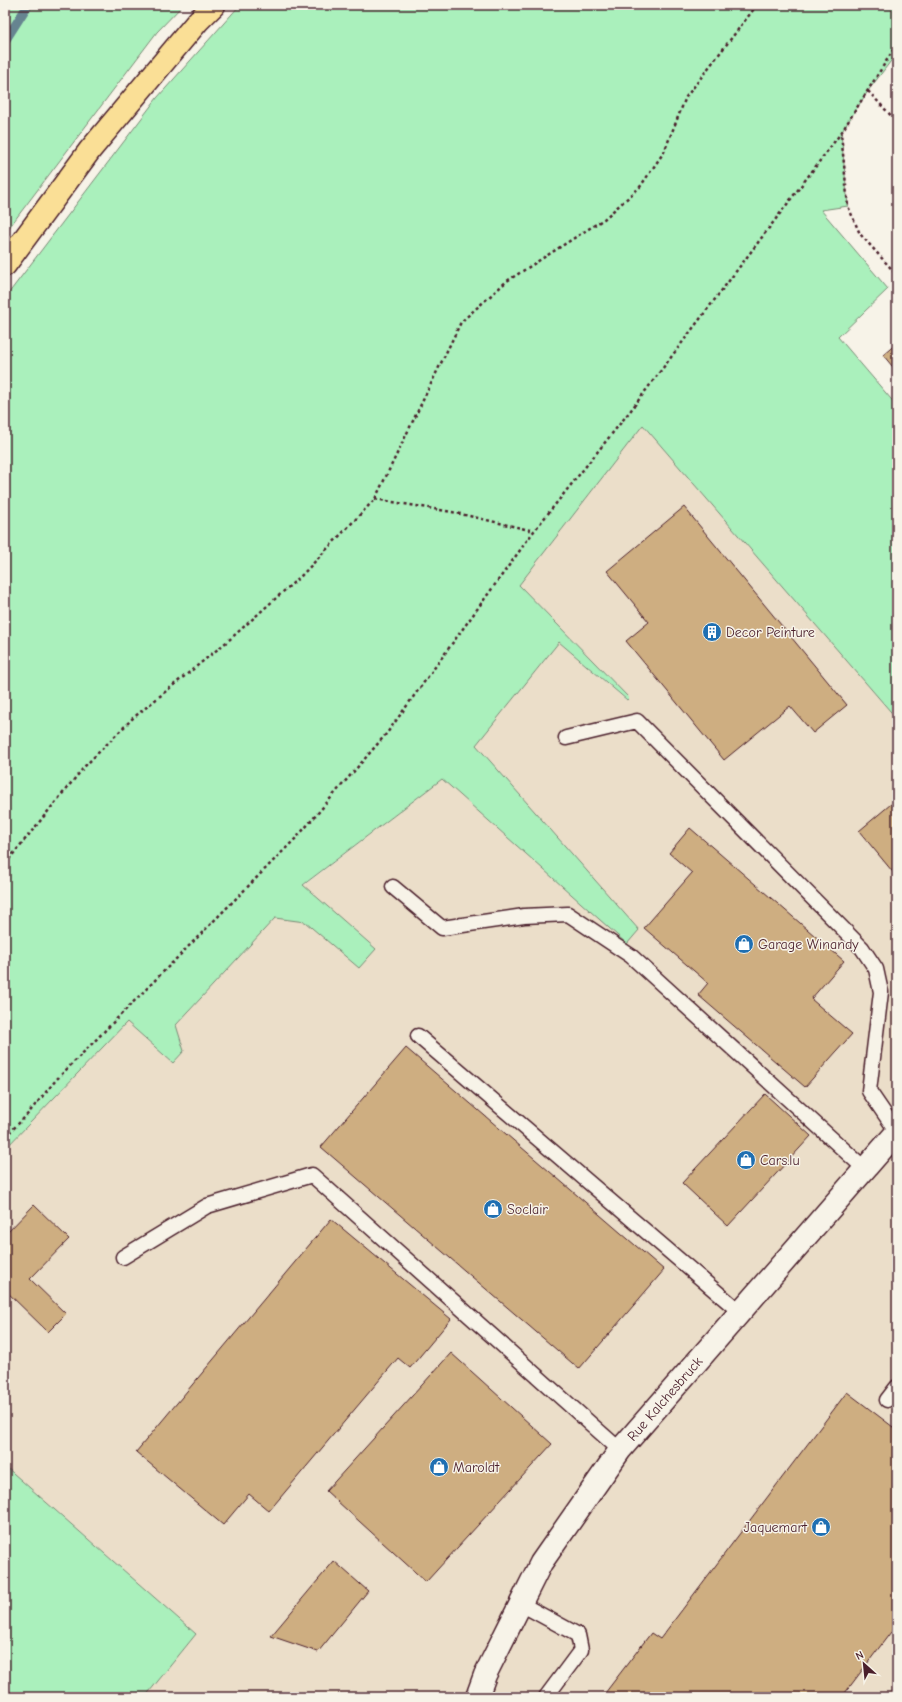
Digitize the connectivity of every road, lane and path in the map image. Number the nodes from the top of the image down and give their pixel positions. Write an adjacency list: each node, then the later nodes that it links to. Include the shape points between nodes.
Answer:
1 (214, 5): 7 (main road, via 90,150)
2 (757, 5): 9 (path, via 686,97 664,152 640,187 604,219 506,281 461,322)
3 (897, 44): 4 (path)
4 (868, 91): 5 (path); 6 (path)
5 (897, 122)
6 (841, 133): 8 (path, via 848,206 860,234); 10 (path, via 631,410)
7 (5, 265)
8 (897, 275)
9 (374, 498): 10 (path, via 452,512); 12 (path, via 302,575 133,718 85,766)
10 (534, 531): 16 (path, via 386,732 298,836 56,1080)
11 (566, 738): 15 (lane, via 637,721 862,948 876,969 881,992 869,1091)
12 (5, 864)
13 (393, 887): 17 (lane, via 442,928 524,916 568,914 631,956)
14 (418, 1036): 19 (lane)
15 (897, 1132): 17 (street, Rue Kalchesbruck)
16 (5, 1137)
17 (865, 1169): 19 (street, Rue Kalchesbruck)
18 (123, 1257): 22 (lane, via 207,1206 312,1175)
19 (740, 1312): 22 (street, Rue Kalchesbruck)
20 (897, 1387): 21 (lane)
21 (887, 1400)
22 (620, 1450): 23 (street, Rue Kalchesbruck, via 541,1563)
23 (520, 1604): 24 (street, Rue Kalchesbruck); 25 (lane, via 578,1635 581,1650)
24 (477, 1697)
25 (546, 1697)

